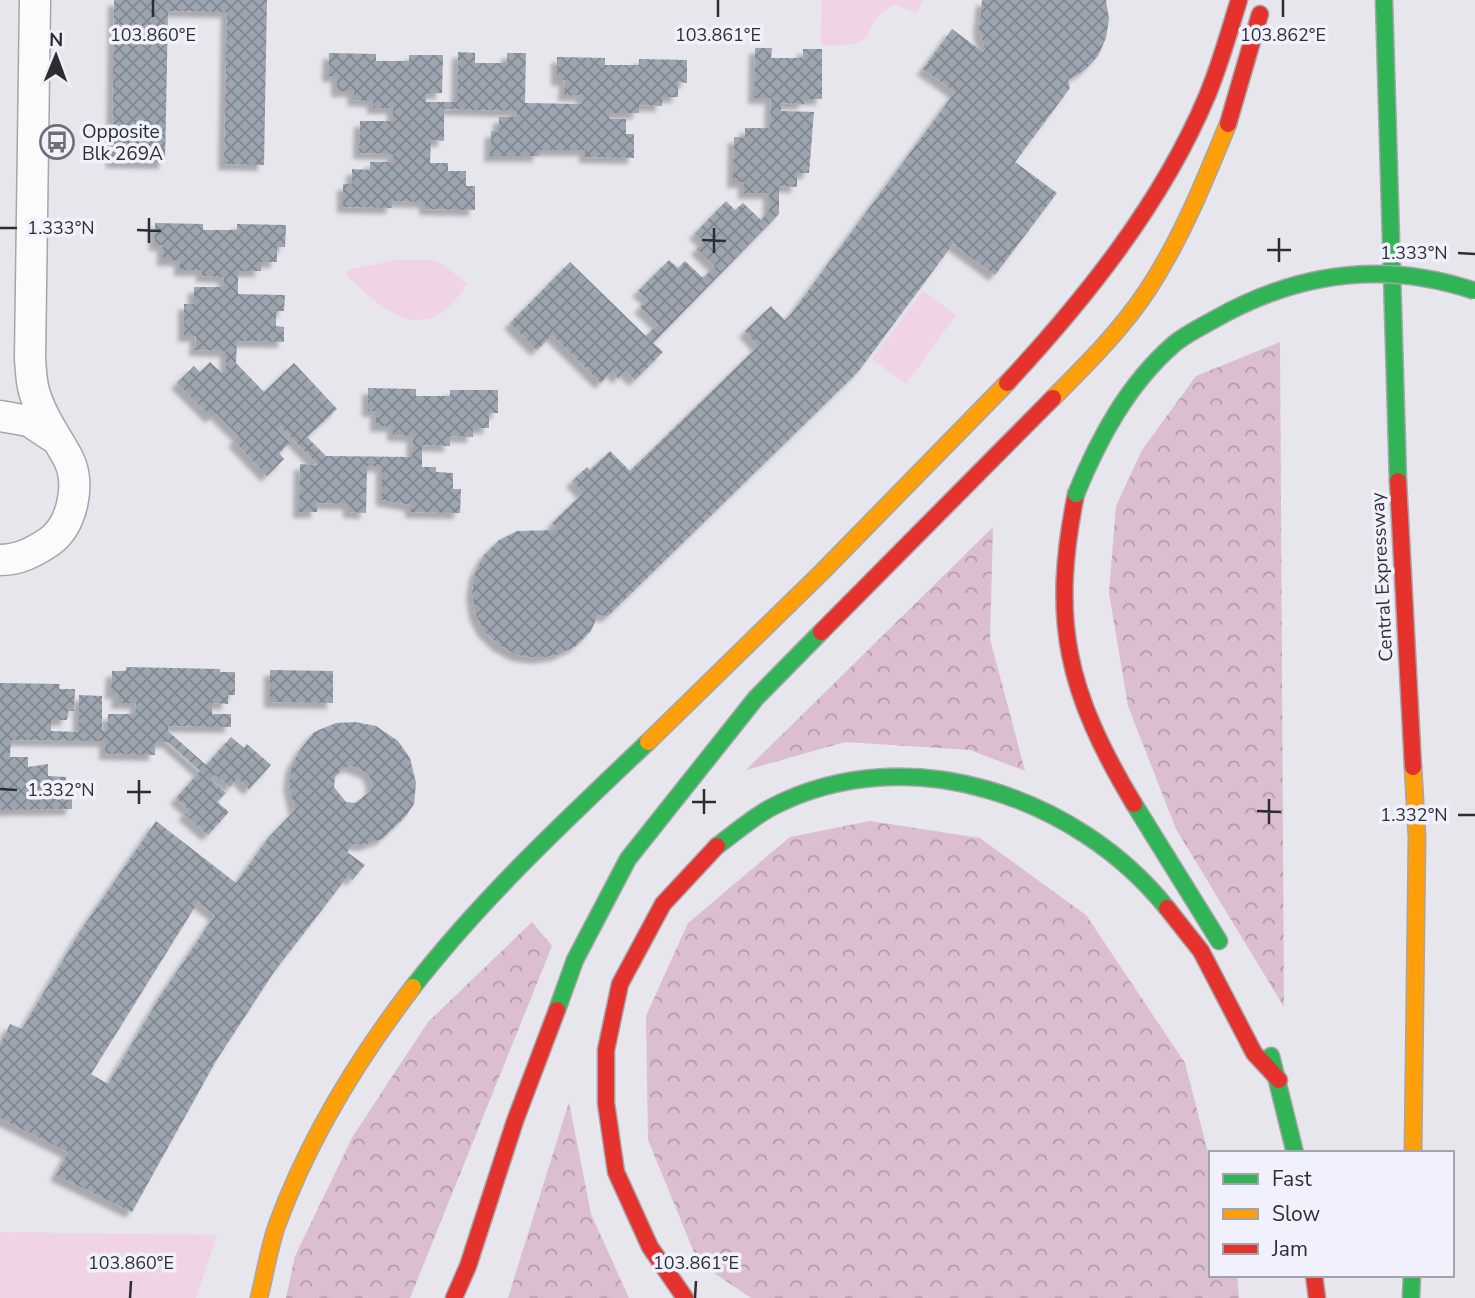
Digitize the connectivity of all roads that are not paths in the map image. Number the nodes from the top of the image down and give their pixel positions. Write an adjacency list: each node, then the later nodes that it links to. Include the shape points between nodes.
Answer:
1 (35, 0): 7 (street, via 30,359 34,391)
2 (1239, 0): 16 (highway, via 1202,109 1090,291 989,405 722,671 545,839 434,957 349,1076 304,1156 276,1228)
3 (1264, 0): 17 (highway, via 1231,115 1199,195 1148,289 1085,366 756,698 628,859 575,960)
4 (1384, 0): 13 (highway, Central Expressway, via 1395,424 1417,837)
5 (1475, 291): 9 (highway, bridge, via 1423,276 1342,275 1284,287 1227,310 1171,346 1122,400 1096,444 1076,494 1064,551 1062,593 1065,637 1077,685 1098,738)
6 (0, 416): 7 (street, via 29,421)
7 (52, 437): 8 (street, via 69,459 75,487 69,515 54,538 31,555)
8 (0, 560)
9 (1228, 959)
10 (1262, 1030): 11 (highway)
11 (1279, 1080): 12 (highway); 18 (highway, via 1254,1053 1201,951 1142,877 1074,825 993,789 911,775 843,782 774,806 709,851 663,904 620,984 606,1050 606,1103 616,1172 650,1247)
12 (1295, 1151)
13 (1413, 1151)
14 (1314, 1277): 19 (highway)
15 (1412, 1277): 20 (highway)
16 (260, 1298)
17 (454, 1298)
18 (685, 1298)
19 (1317, 1298)
20 (1411, 1298)

